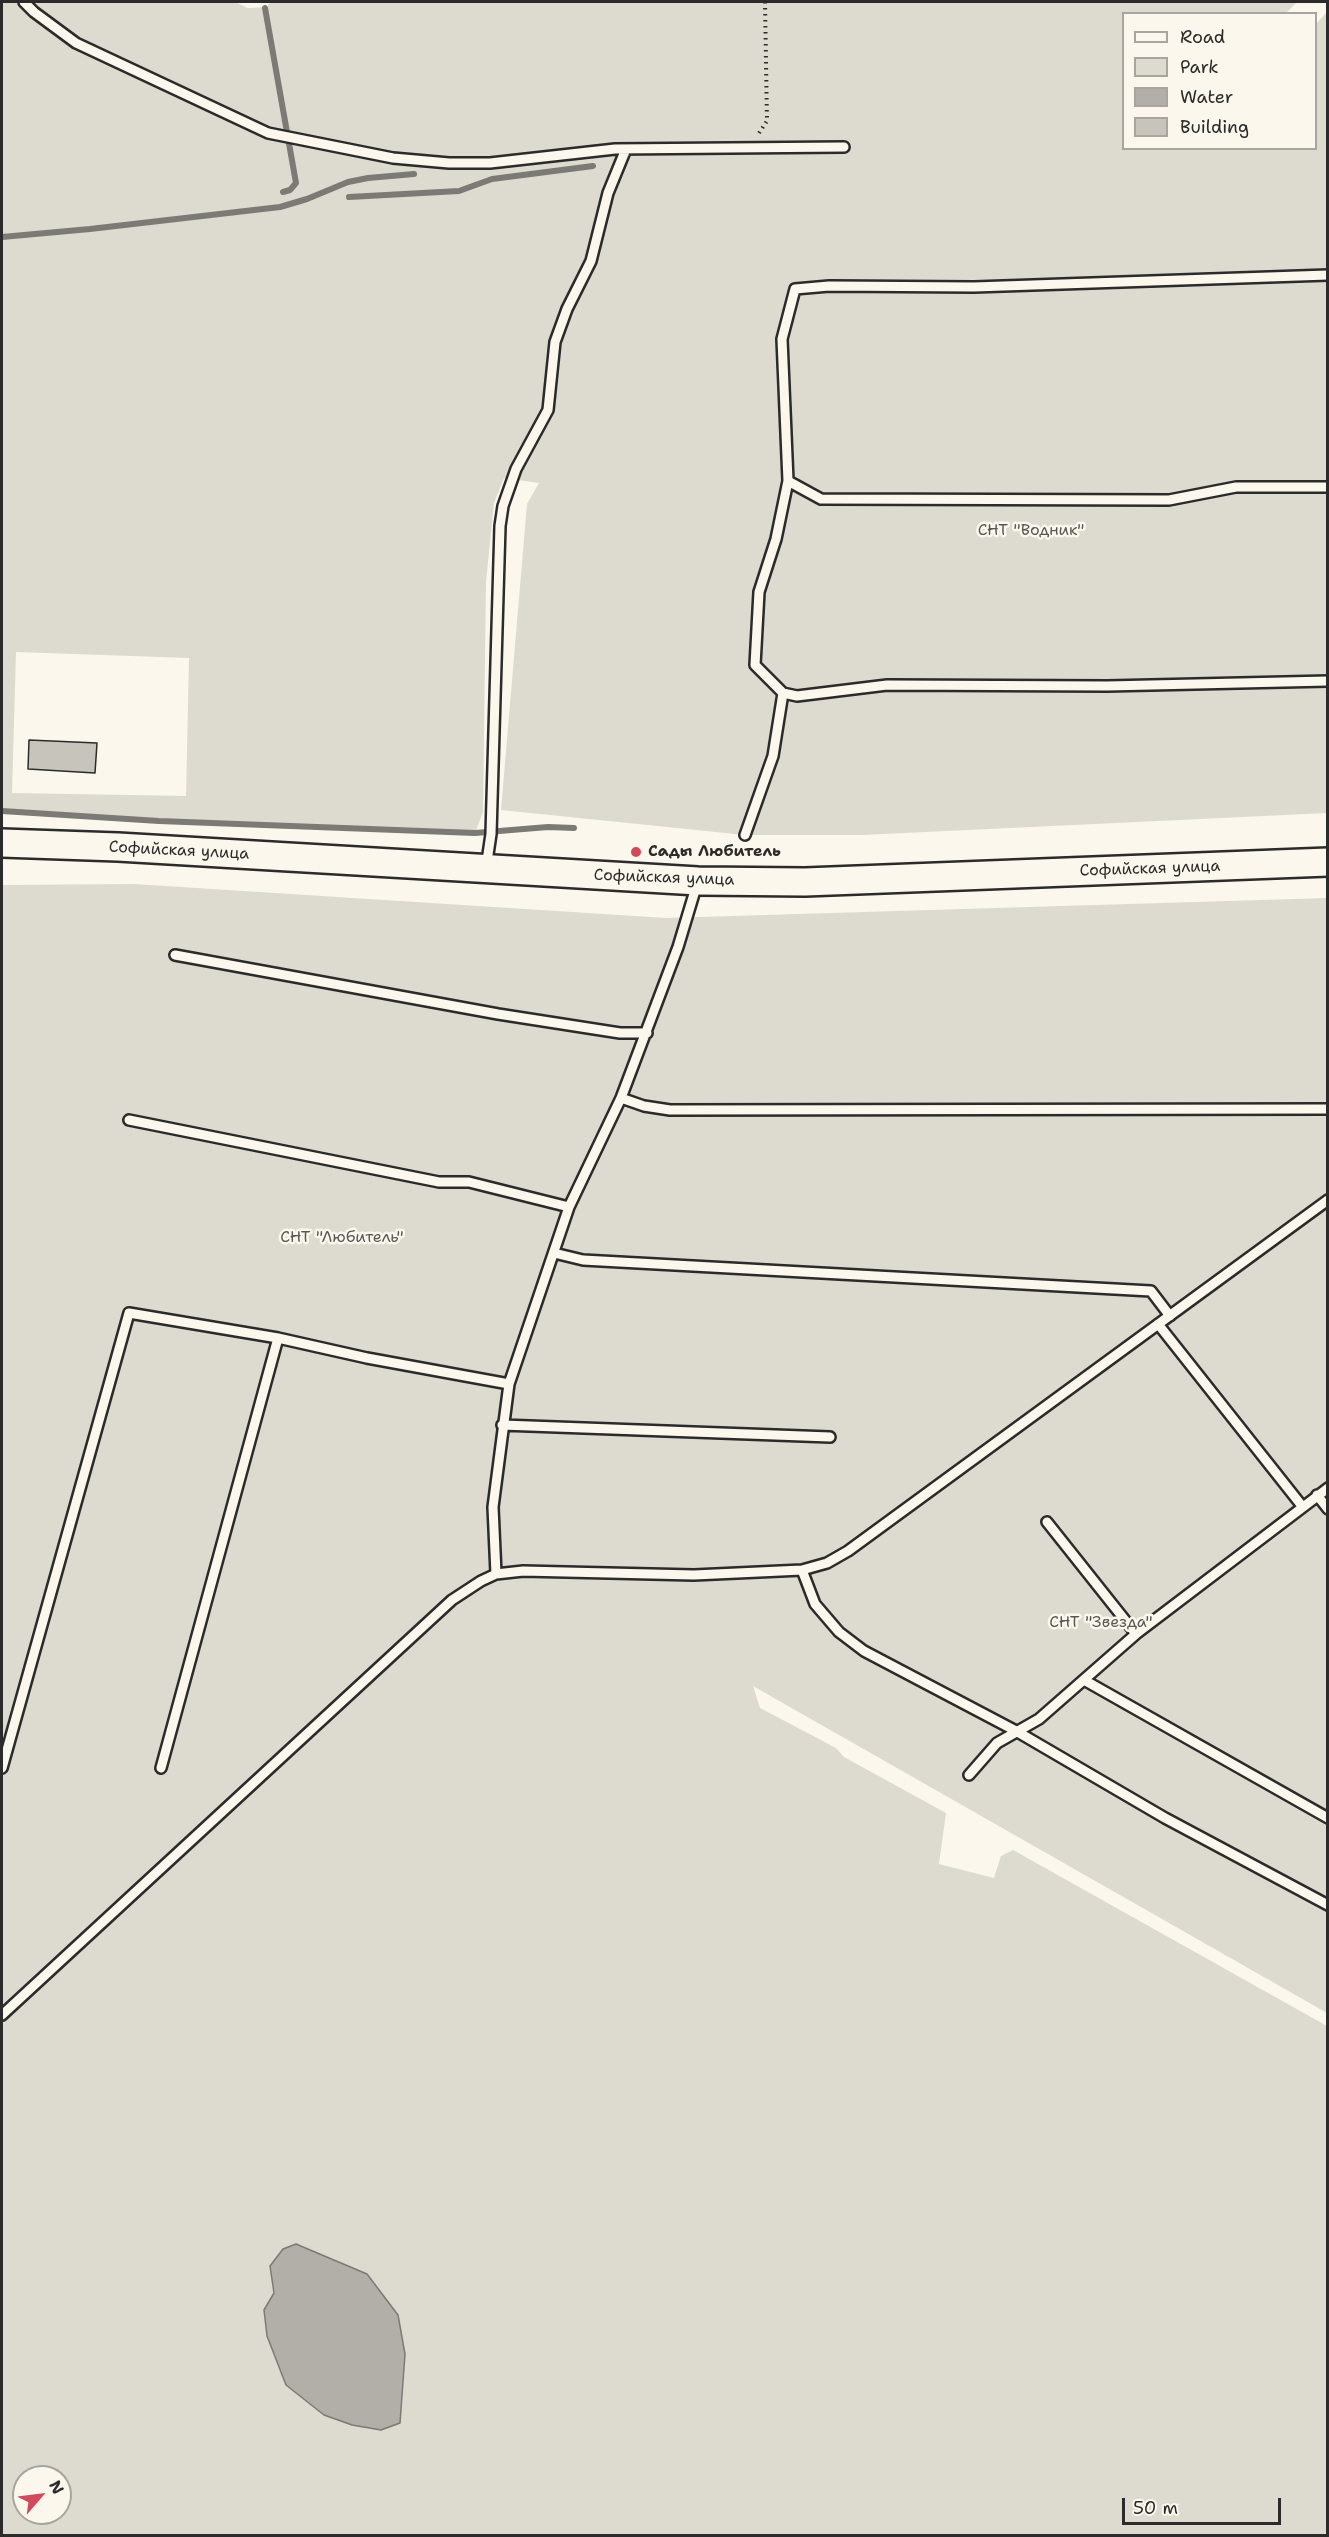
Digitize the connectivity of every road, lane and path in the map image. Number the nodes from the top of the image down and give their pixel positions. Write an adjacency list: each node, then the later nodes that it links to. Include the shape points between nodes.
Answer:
1 (24, 2): 5 (lane, via 76,43 268,133 288,138 393,158 449,163 490,163)
2 (765, 2): 4 (path, via 767,122)
3 (844, 147): 4 (lane)
4 (752, 148): 5 (lane)
5 (626, 149): 14 (lane, via 608,193 591,261 555,342 548,410 516,469 502,506 491,834)
6 (1328, 275): 7 (lane, via 795,289 782,339)
7 (788, 481): 8 (lane, via 821,499 1169,500 1236,487); 10 (lane, via 759,592 755,665)
8 (1328, 487)
9 (1328, 681): 10 (lane, via 886,685 797,696)
10 (783, 693): 11 (lane, via 773,756)
11 (746, 835)
12 (2, 843): 14 (main road, Софийская улица)
13 (1328, 862): 15 (main road, Софийская улица, via 805,882)
14 (486, 869): 15 (main road, Софийская улица)
15 (698, 881): 17 (lane)
16 (175, 955): 17 (lane, via 498,1014 620,1033)
17 (647, 1033): 18 (lane)
18 (621, 1098): 19 (lane, via 670,1110); 22 (lane)
19 (1328, 1109)
20 (129, 1120): 22 (lane, via 439,1182 469,1182)
21 (1328, 1200): 24 (lane)
22 (569, 1207): 23 (lane)
23 (554, 1253): 24 (lane, via 583,1260 1151,1291); 27 (lane)
24 (1170, 1316): 25 (lane)
25 (1158, 1324): 32 (lane); 35 (lane, via 848,1551 827,1563)
26 (278, 1338): 27 (lane); 40 (lane, via 129,1313); 41 (lane)
27 (509, 1384): 28 (lane)
28 (502, 1425): 29 (lane); 36 (lane, via 493,1507)
29 (830, 1437)
30 (1328, 1488): 31 (lane)
31 (1317, 1495): 32 (lane); 33 (lane)
32 (1302, 1506): 37 (lane)
33 (1328, 1509)
34 (1047, 1522): 37 (lane)
35 (802, 1570): 36 (lane, via 694,1575 523,1571); 39 (lane, via 815,1605 839,1632 864,1651)
36 (496, 1574): 45 (lane, via 452,1600)
37 (1136, 1634): 38 (lane)
38 (1084, 1680): 39 (lane, via 1039,1719); 43 (lane)
39 (1016, 1731): 42 (lane, via 997,1743); 44 (lane, via 1165,1818)
40 (2, 1768)
41 (161, 1768)
42 (969, 1775)
43 (1328, 1818)
44 (1328, 1905)
45 (2, 2015)

